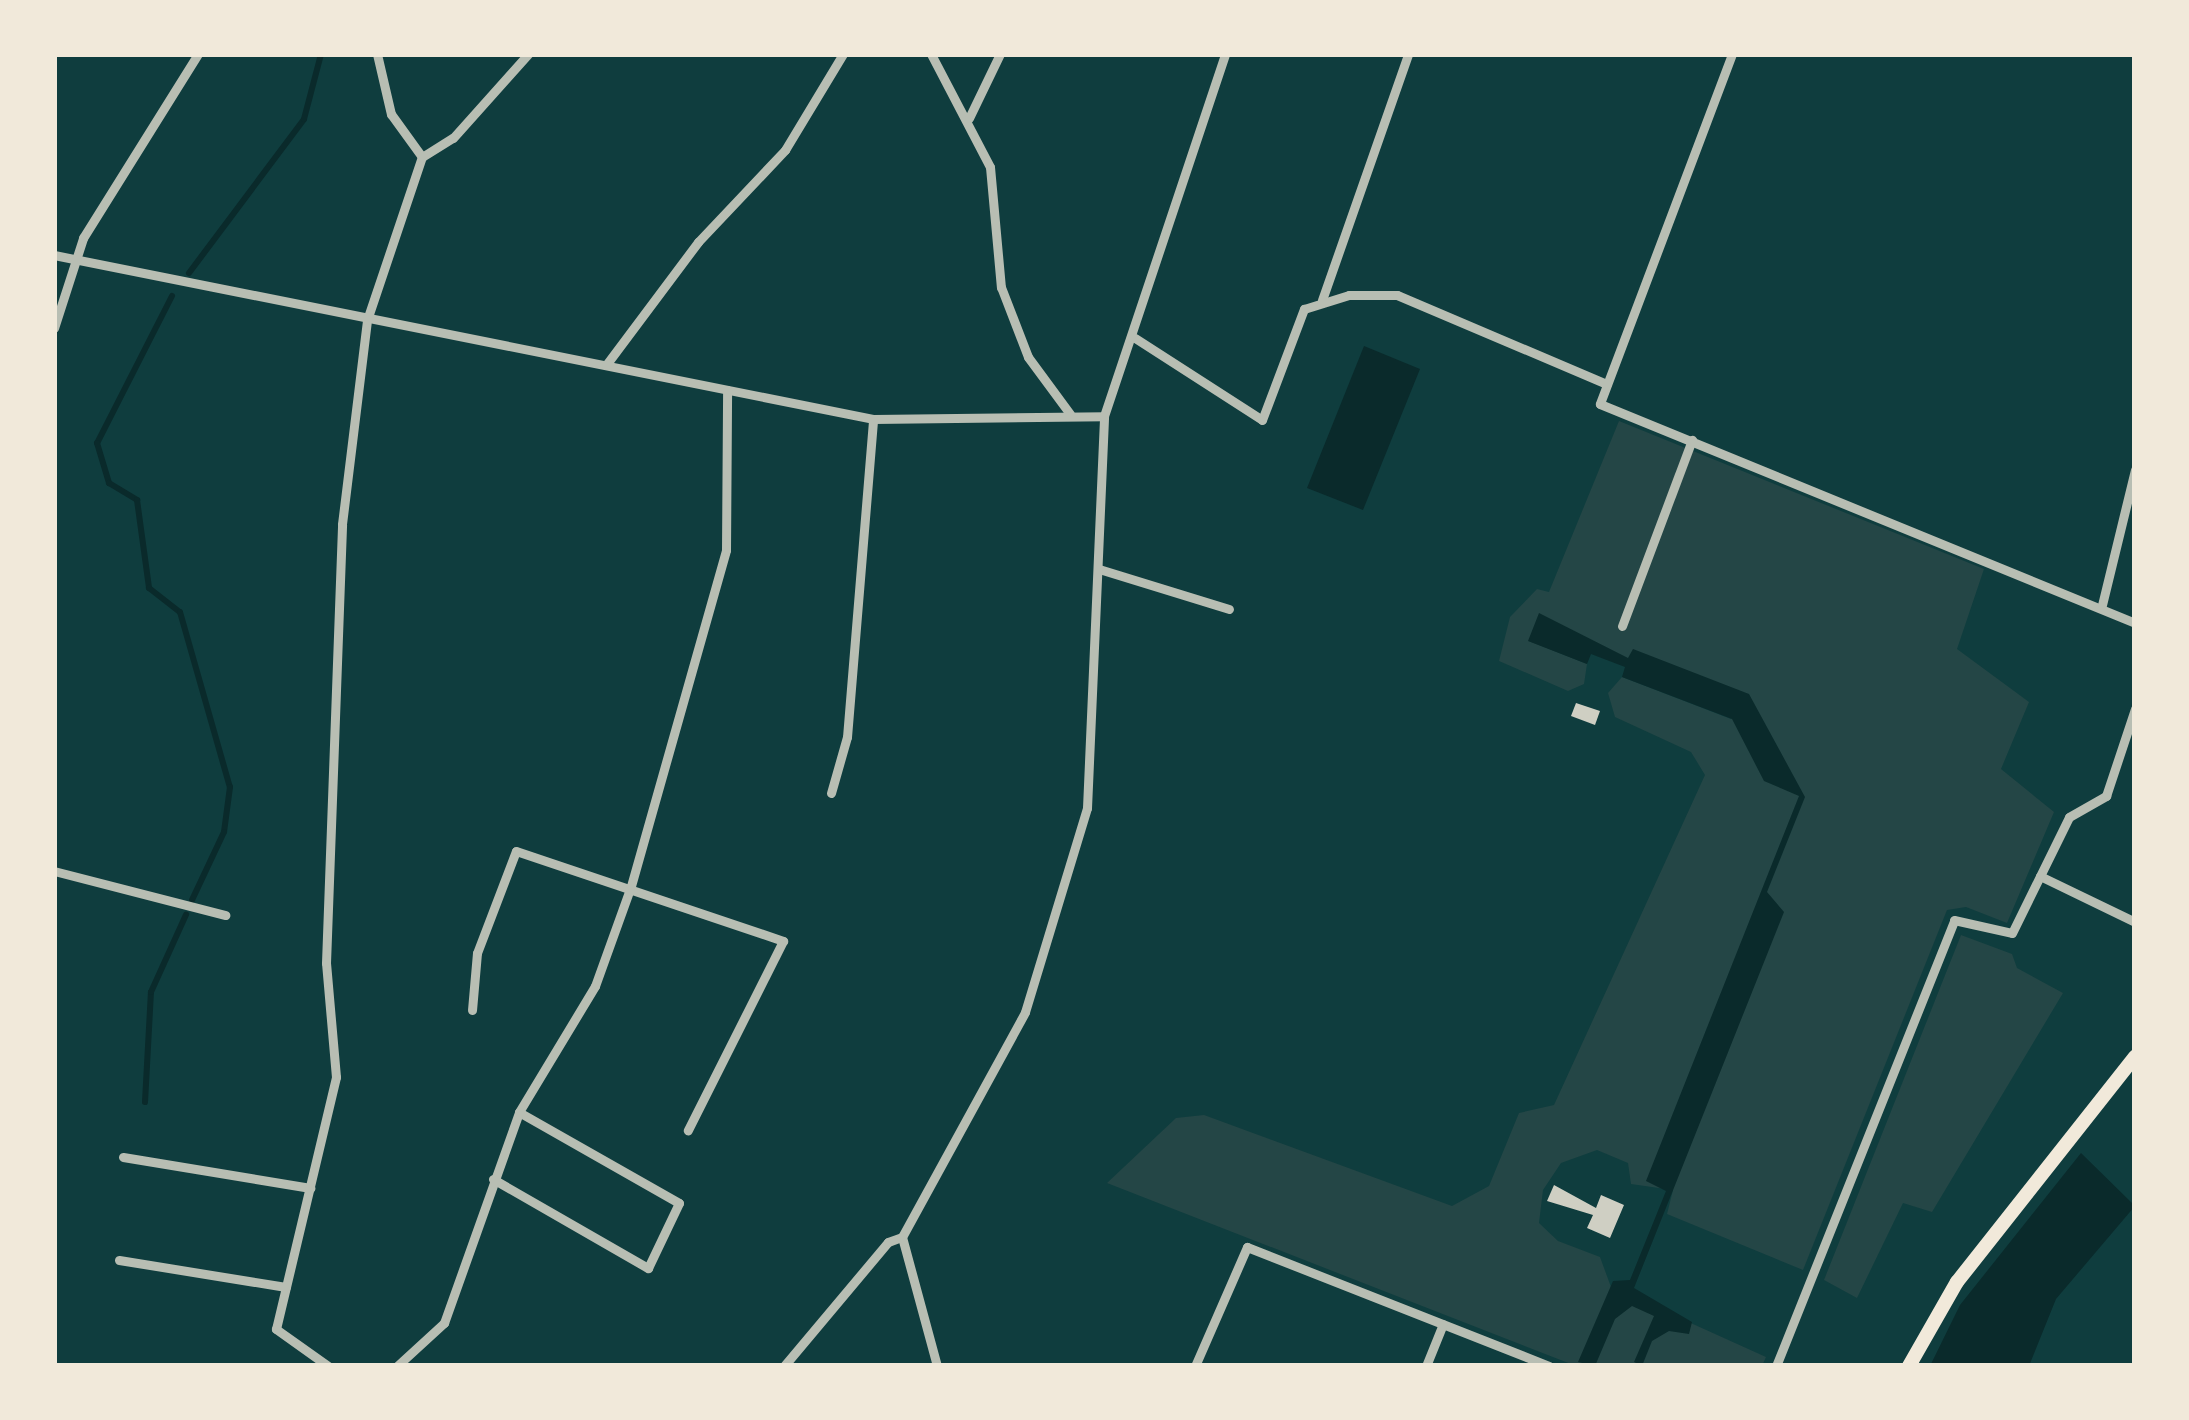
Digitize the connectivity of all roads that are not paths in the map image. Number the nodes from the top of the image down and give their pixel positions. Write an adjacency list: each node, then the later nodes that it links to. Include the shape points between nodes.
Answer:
1 (198, 54): 13 (street)
2 (376, 54): 11 (street, via 391,115)
3 (528, 54): 11 (street, via 453,138)
4 (843, 54): 18 (street, via 785,150 698,242)
5 (931, 54): 10 (street)
6 (1000, 54): 10 (street)
7 (1225, 54): 17 (street)
8 (1408, 54): 14 (street)
9 (1732, 54): 19 (street)
10 (969, 118): 21 (street, via 990,167 1001,287 1028,357)
11 (422, 158): 15 (street)
12 (54, 255): 13 (street)
13 (74, 262): 15 (street); 16 (street)
14 (1322, 300): 17 (street, via 1304,309 1262,420); 19 (street, via 1396,296)
15 (368, 320): 18 (street); 44 (street, via 342,524 326,963 336,1077)
16 (54, 328)
17 (1135, 338): 22 (street)
18 (606, 364): 20 (street)
19 (1607, 384): 24 (street, via 1600,404)
20 (727, 390): 23 (street); 35 (street, via 725,550)
21 (1070, 414): 22 (street); 23 (street)
22 (1104, 416): 26 (street)
23 (873, 419): 32 (street, via 847,737)
24 (1693, 440): 27 (street); 30 (street)
25 (2135, 470): 27 (street)
26 (1099, 569): 28 (street); 45 (street, via 1088,808 1025,1012)
27 (2102, 605): 29 (street)
28 (1229, 609)
29 (2135, 623)
30 (1622, 626)
31 (2135, 710): 34 (street, via 2106,796 2069,817)
32 (831, 793)
33 (54, 871): 36 (street)
34 (2039, 876): 37 (street); 56 (street, via 2012,933 1954,920)
35 (631, 886): 38 (street, via 516,851 477,953); 40 (street, via 595,986); 41 (street, via 783,941)
36 (225, 915)
37 (2135, 922)
38 (472, 1010)
39 (2135, 1057): 57 (main road, via 1958,1282)
40 (519, 1112): 43 (street); 43 (street, via 680,1203 648,1268)
41 (688, 1130)
42 (123, 1157): 44 (street)
43 (493, 1179): 50 (street, via 444,1322)
44 (310, 1188): 47 (street)
45 (902, 1238): 51 (street, via 888,1242); 52 (street)
46 (119, 1260): 47 (street)
47 (286, 1287): 49 (street, via 276,1330)
48 (1443, 1324): 53 (street, via 1247,1247); 54 (street); 55 (street)
49 (328, 1366)
50 (397, 1366)
51 (784, 1366)
52 (937, 1366)
53 (1195, 1366)
54 (1426, 1366)
55 (1549, 1366)
56 (1776, 1366)
57 (1909, 1366)

